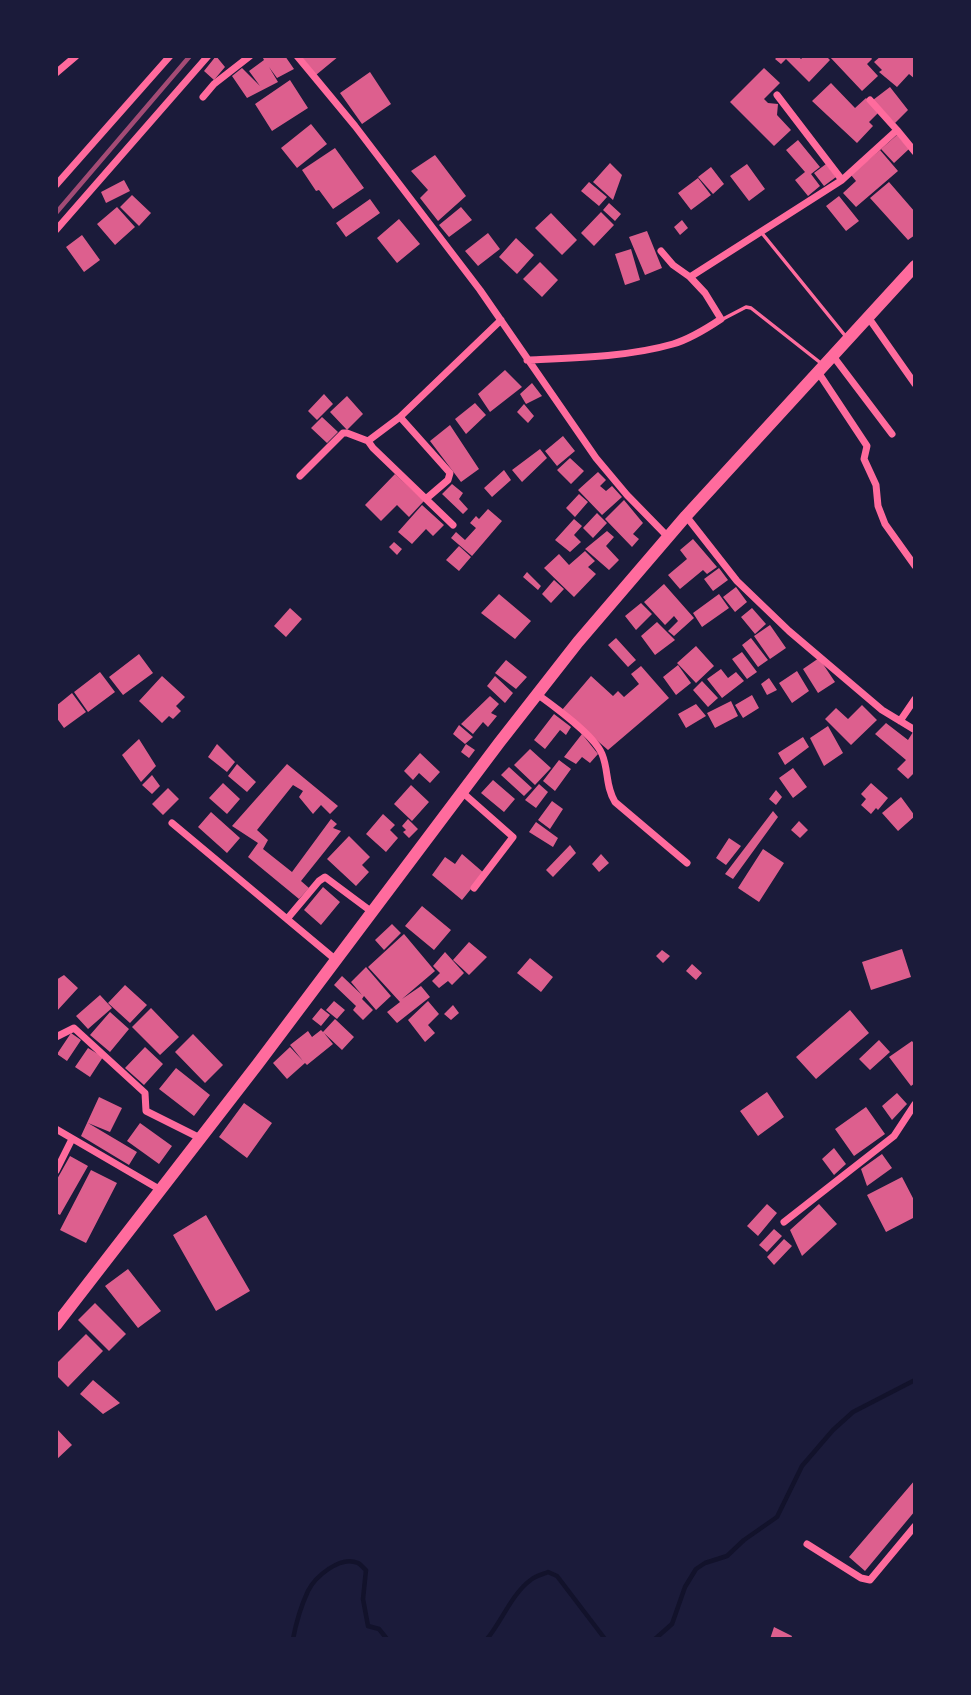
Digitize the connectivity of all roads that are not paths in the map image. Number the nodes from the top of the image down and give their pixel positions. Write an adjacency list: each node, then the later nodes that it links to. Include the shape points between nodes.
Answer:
1 (170, 56): 13 (street)
2 (208, 56): 14 (street)
3 (250, 56): 8 (street)
4 (297, 56): 20 (street)
5 (71, 58): 6 (street)
6 (56, 73)
7 (777, 95): 12 (street)
8 (203, 97)
9 (870, 100): 10 (street)
10 (897, 131): 11 (street); 12 (street)
11 (915, 152)
12 (842, 180): 15 (street)
13 (56, 185)
14 (56, 230)
15 (761, 232): 18 (street); 22 (lane)
16 (661, 251): 18 (street)
17 (915, 266): 19 (highway)
18 (690, 277): 21 (street)
19 (868, 317): 22 (highway); 26 (street)
20 (501, 320): 24 (street); 27 (street)
21 (721, 320): 24 (street, via 685,340 655,348); 25 (lane, via 751,308)
22 (848, 340): 23 (highway)
23 (833, 356): 25 (highway); 28 (street)
24 (527, 360): 34 (street, via 596,458)
25 (821, 369): 32 (highway); 35 (street, via 867,446 864,459 885,524)
26 (915, 384)
27 (400, 417): 29 (street); 31 (street, via 450,473)
28 (892, 434)
29 (368, 440): 30 (street, via 343,433); 31 (street)
30 (300, 476)
31 (427, 498): 33 (street)
32 (686, 516): 34 (highway); 38 (street, via 755,598 843,678)
33 (453, 524)
34 (668, 537): 36 (highway)
35 (915, 566)
36 (537, 694): 40 (highway); 42 (street, via 598,745 615,802)
37 (915, 699): 38 (street)
38 (900, 721): 39 (street)
39 (915, 730)
40 (462, 792): 43 (street, via 513,837); 44 (highway)
41 (172, 823): 45 (street)
42 (687, 863)
43 (474, 888)
44 (372, 912): 45 (street, via 325,877); 46 (highway)
45 (288, 919): 46 (street)
46 (336, 960): 50 (highway)
47 (56, 1037): 50 (street, via 74,1028 145,1093 146,1111)
48 (915, 1104): 54 (street, via 894,1136)
49 (56, 1129): 51 (street)
50 (200, 1138): 53 (highway)
51 (72, 1139): 52 (street); 53 (street)
52 (56, 1171)
53 (159, 1189): 55 (highway)
54 (784, 1222)
55 (56, 1325)
56 (915, 1526): 57 (street, via 870,1580)
57 (807, 1544)

